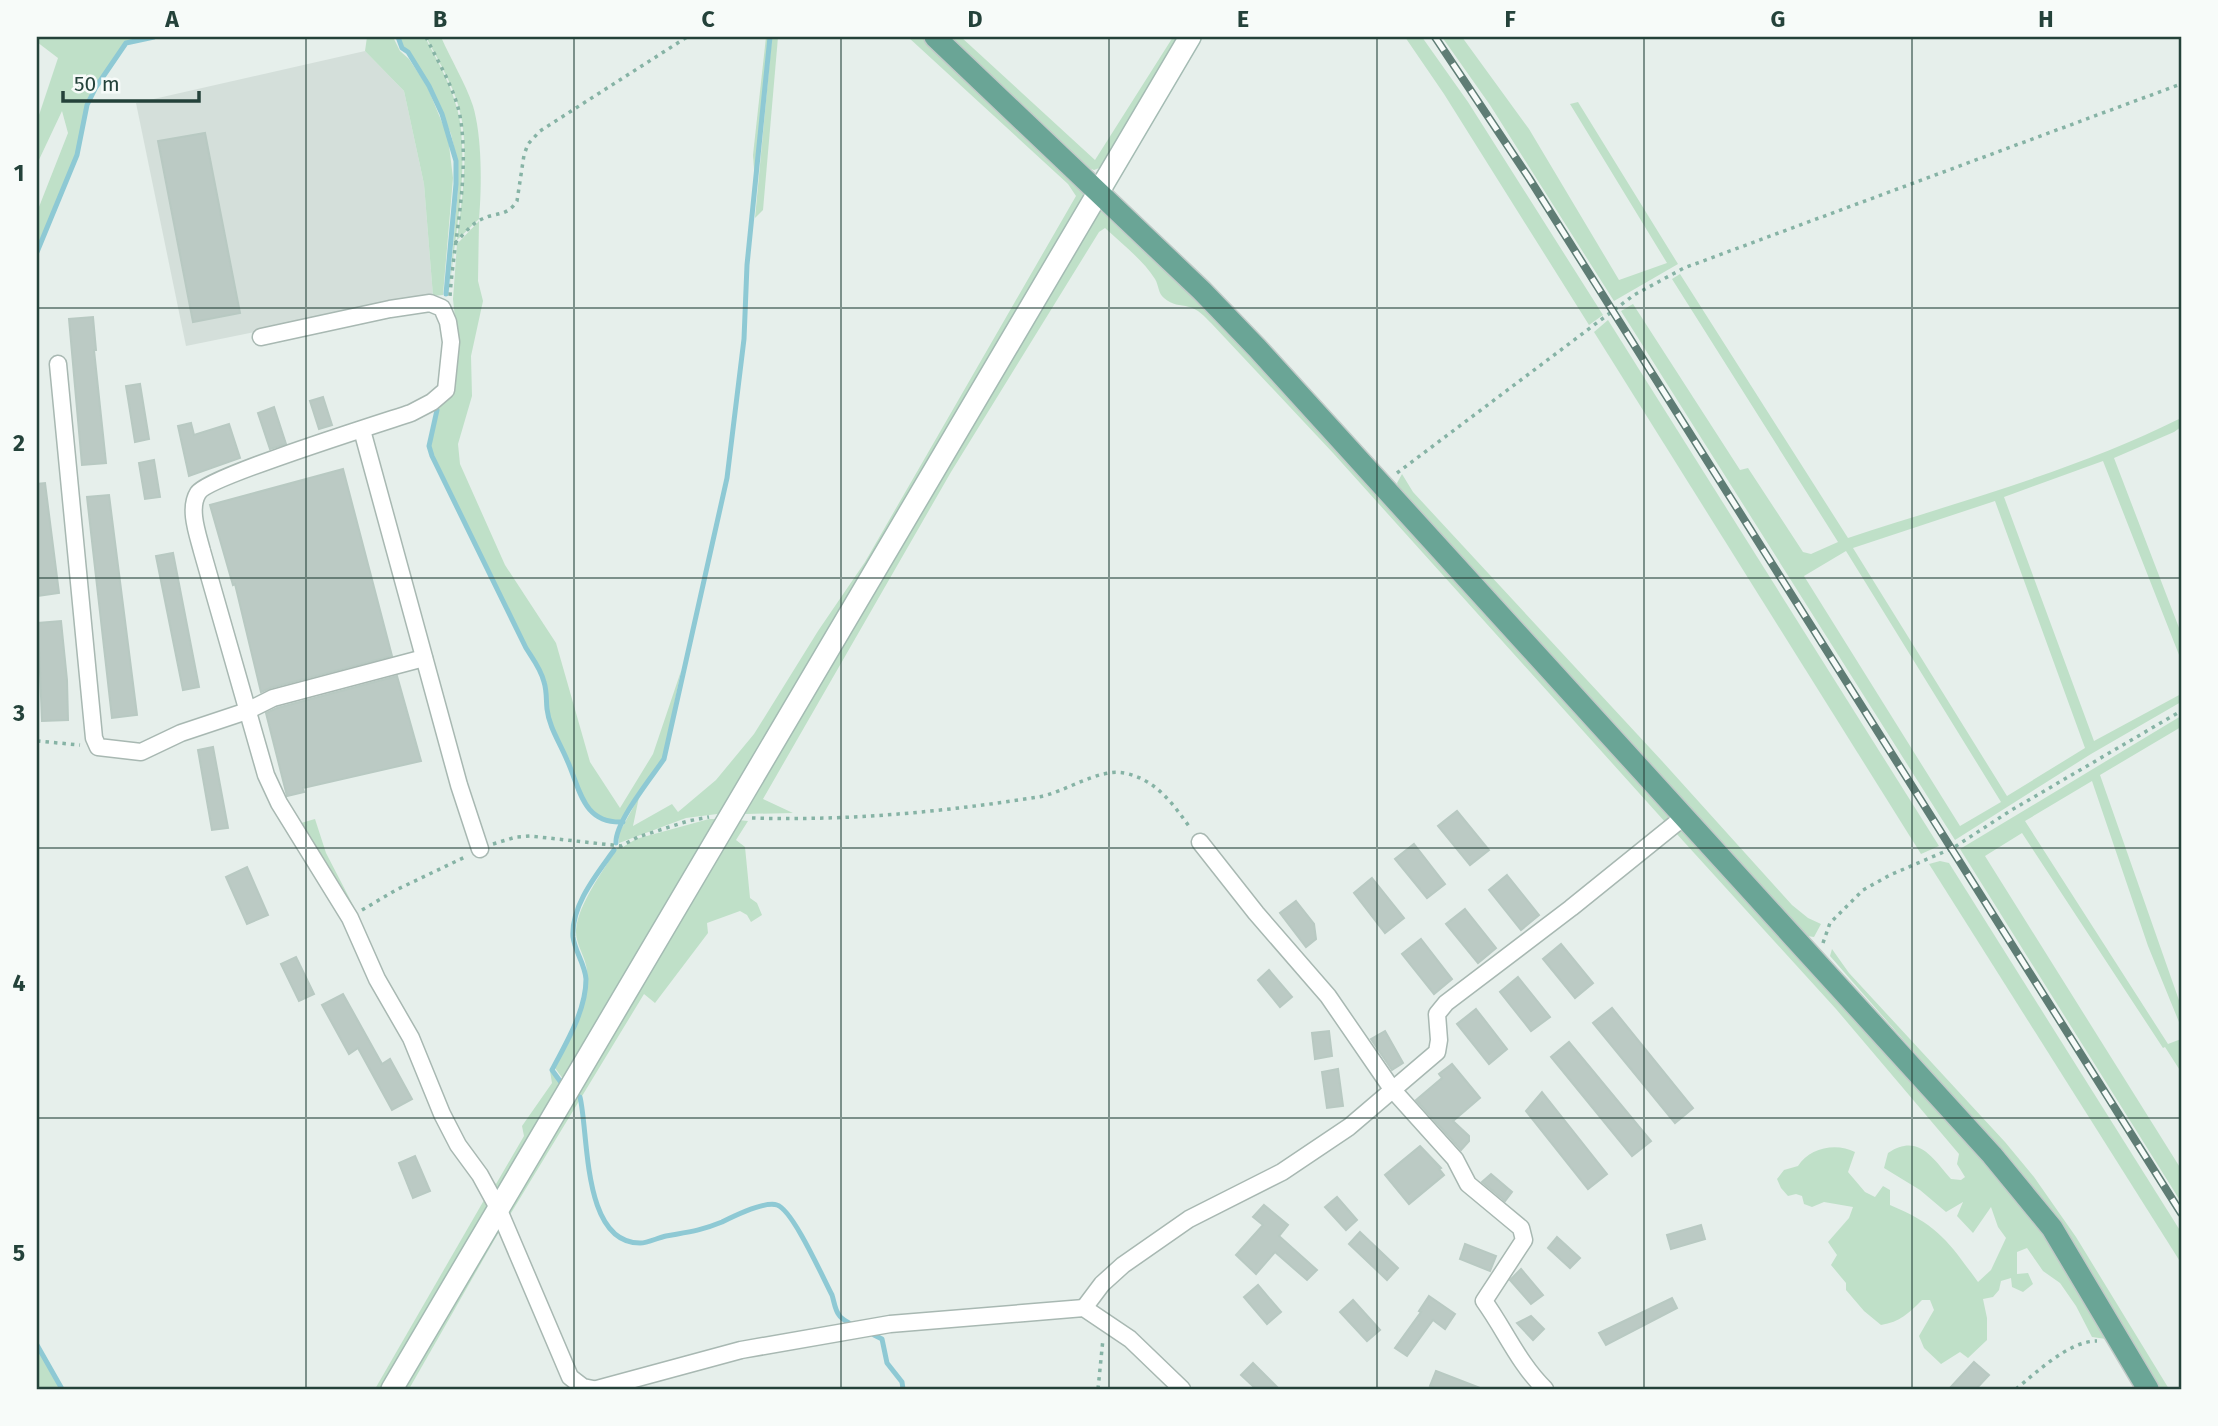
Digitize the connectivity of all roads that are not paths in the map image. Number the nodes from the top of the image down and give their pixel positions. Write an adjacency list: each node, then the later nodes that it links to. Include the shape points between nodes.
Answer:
1 (935, 37): 3 (main road)
2 (1190, 37): 3 (main road)
3 (1098, 193): 9 (main road, via 1202,291); 13 (main road)
4 (261, 337): 6 (street, via 390,309 430,303 442,308 448,322 446,390 411,413)
5 (58, 364): 8 (street, via 76,571 98,747 141,752)
6 (362, 430): 7 (street); 8 (street, via 255,466 200,489 195,499 202,551)
7 (424, 658): 8 (street, via 274,698); 11 (street)
8 (247, 710): 13 (street, via 279,803 350,918 377,979 411,1038 442,1114)
9 (1685, 816): 12 (street, via 1446,1003 1437,1014 1437,1052); 19 (main road, via 1992,1155 2052,1228)
10 (1200, 842): 12 (street, via 1328,996)
11 (480, 849)
12 (1392, 1089): 14 (street, via 1349,1127 1282,1172 1189,1219 1134,1258 1102,1284); 18 (street, via 1455,1159 1468,1184 1521,1228 1524,1240 1484,1301 1520,1360)
13 (498, 1208): 15 (main road); 16 (street, via 570,1377)
14 (1084, 1308): 16 (street, via 890,1324 741,1350); 17 (street, via 1130,1339)
15 (392, 1389)
16 (595, 1389)
17 (1182, 1389)
18 (1545, 1389)
19 (2148, 1389)

